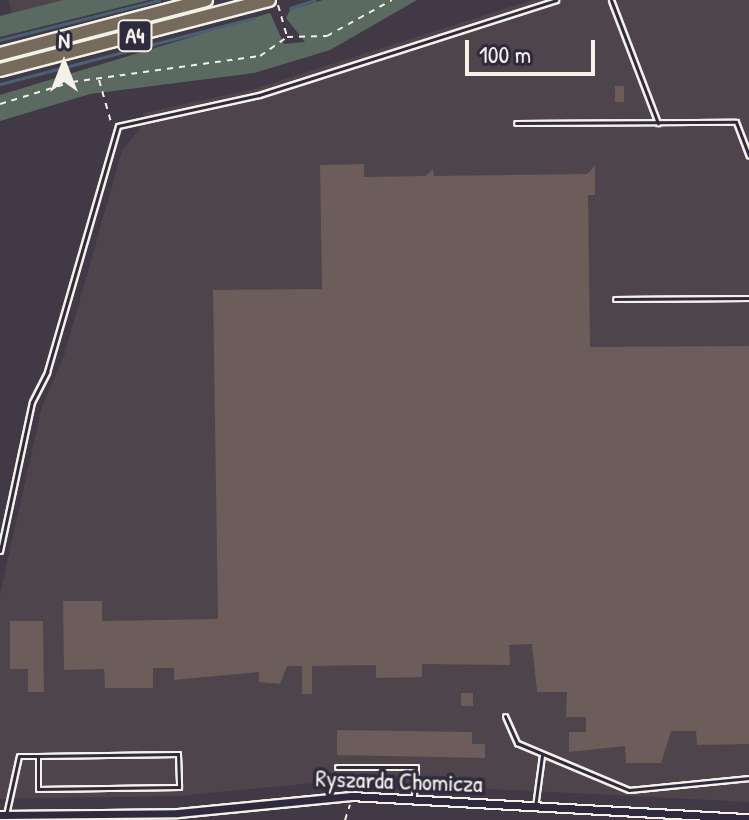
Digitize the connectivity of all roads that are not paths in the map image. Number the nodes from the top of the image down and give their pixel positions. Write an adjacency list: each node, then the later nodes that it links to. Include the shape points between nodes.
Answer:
1 (206, 0): 5 (highway, A4)
2 (269, 0): 6 (highway, A4)
3 (556, 0): 12 (lane, via 259,95 118,126 47,372 32,402)
4 (611, 0): 8 (lane)
5 (0, 54)
6 (0, 70)
7 (516, 123): 8 (lane)
8 (658, 123): 9 (lane, via 736,122)
9 (749, 156)
10 (749, 298): 11 (lane)
11 (615, 299)
12 (0, 551)
13 (505, 716): 14 (lane, via 517,743)
14 (542, 755): 17 (lane, via 629,790); 19 (lane)
15 (38, 756): 15 (lane, via 178,754 179,787 38,789); 20 (lane, via 16,760)
16 (337, 767): 18 (lane, via 416,767)
17 (749, 778)
18 (414, 799): 19 (street, Ryszarda Chomicza); 20 (street, Ryszarda Chomicza, via 351,796 178,813)
19 (535, 807): 21 (street, Ryszarda Chomicza)
20 (3, 815)
21 (749, 818)

